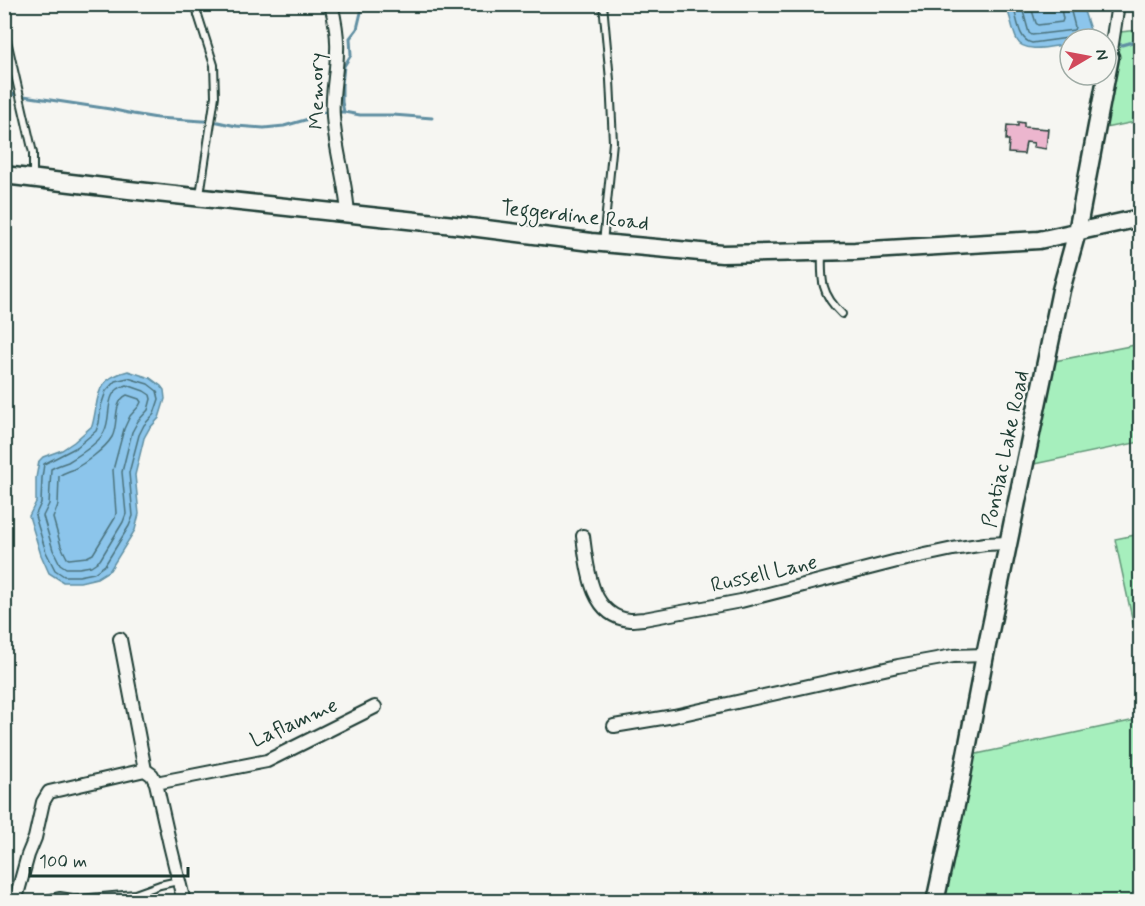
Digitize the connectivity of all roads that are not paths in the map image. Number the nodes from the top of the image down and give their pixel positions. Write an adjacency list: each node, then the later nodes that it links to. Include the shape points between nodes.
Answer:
1 (196, 4): 10 (lane, via 214,65 215,96)
2 (331, 4): 11 (street, Memory, via 337,52 333,117)
3 (603, 4): 14 (lane, via 613,142)
4 (1118, 4): 6 (street, Pontiac Lake Road)
5 (4, 27): 9 (lane, via 33,153)
6 (1115, 27)
7 (1104, 87): 13 (street, Pontiac Lake Road)
8 (4, 175): 9 (street, Teggerdine Road)
9 (33, 178): 10 (street, Teggerdine Road)
10 (199, 198): 11 (street, Teggerdine Road)
11 (348, 214): 14 (street, Teggerdine Road)
12 (1140, 218): 13 (street, Teggerdine Road)
13 (1077, 232): 15 (street, Teggerdine Road, via 1039,240); 18 (street, Pontiac Lake Road)
14 (603, 244): 15 (street, Teggerdine Road, via 722,254)
15 (822, 252): 16 (lane, via 823,287 829,301)
16 (842, 314)
17 (583, 536): 18 (street, Russell Lane, via 596,596 604,608 629,620 741,601 953,549)
18 (1009, 543): 20 (street, Pontiac Lake Road)
19 (120, 639): 23 (street)
20 (985, 655): 22 (street, via 953,656 898,666); 29 (street, Pontiac Lake Road)
21 (375, 707): 24 (street, Laflamme, via 267,761)
22 (614, 726)
23 (145, 770): 24 (street); 26 (street, via 49,792)
24 (156, 783): 25 (street)
25 (179, 880): 27 (lane, via 135,894 79,899 60,896); 28 (street)
26 (15, 902)
27 (33, 902)
28 (184, 902)
29 (935, 902)

